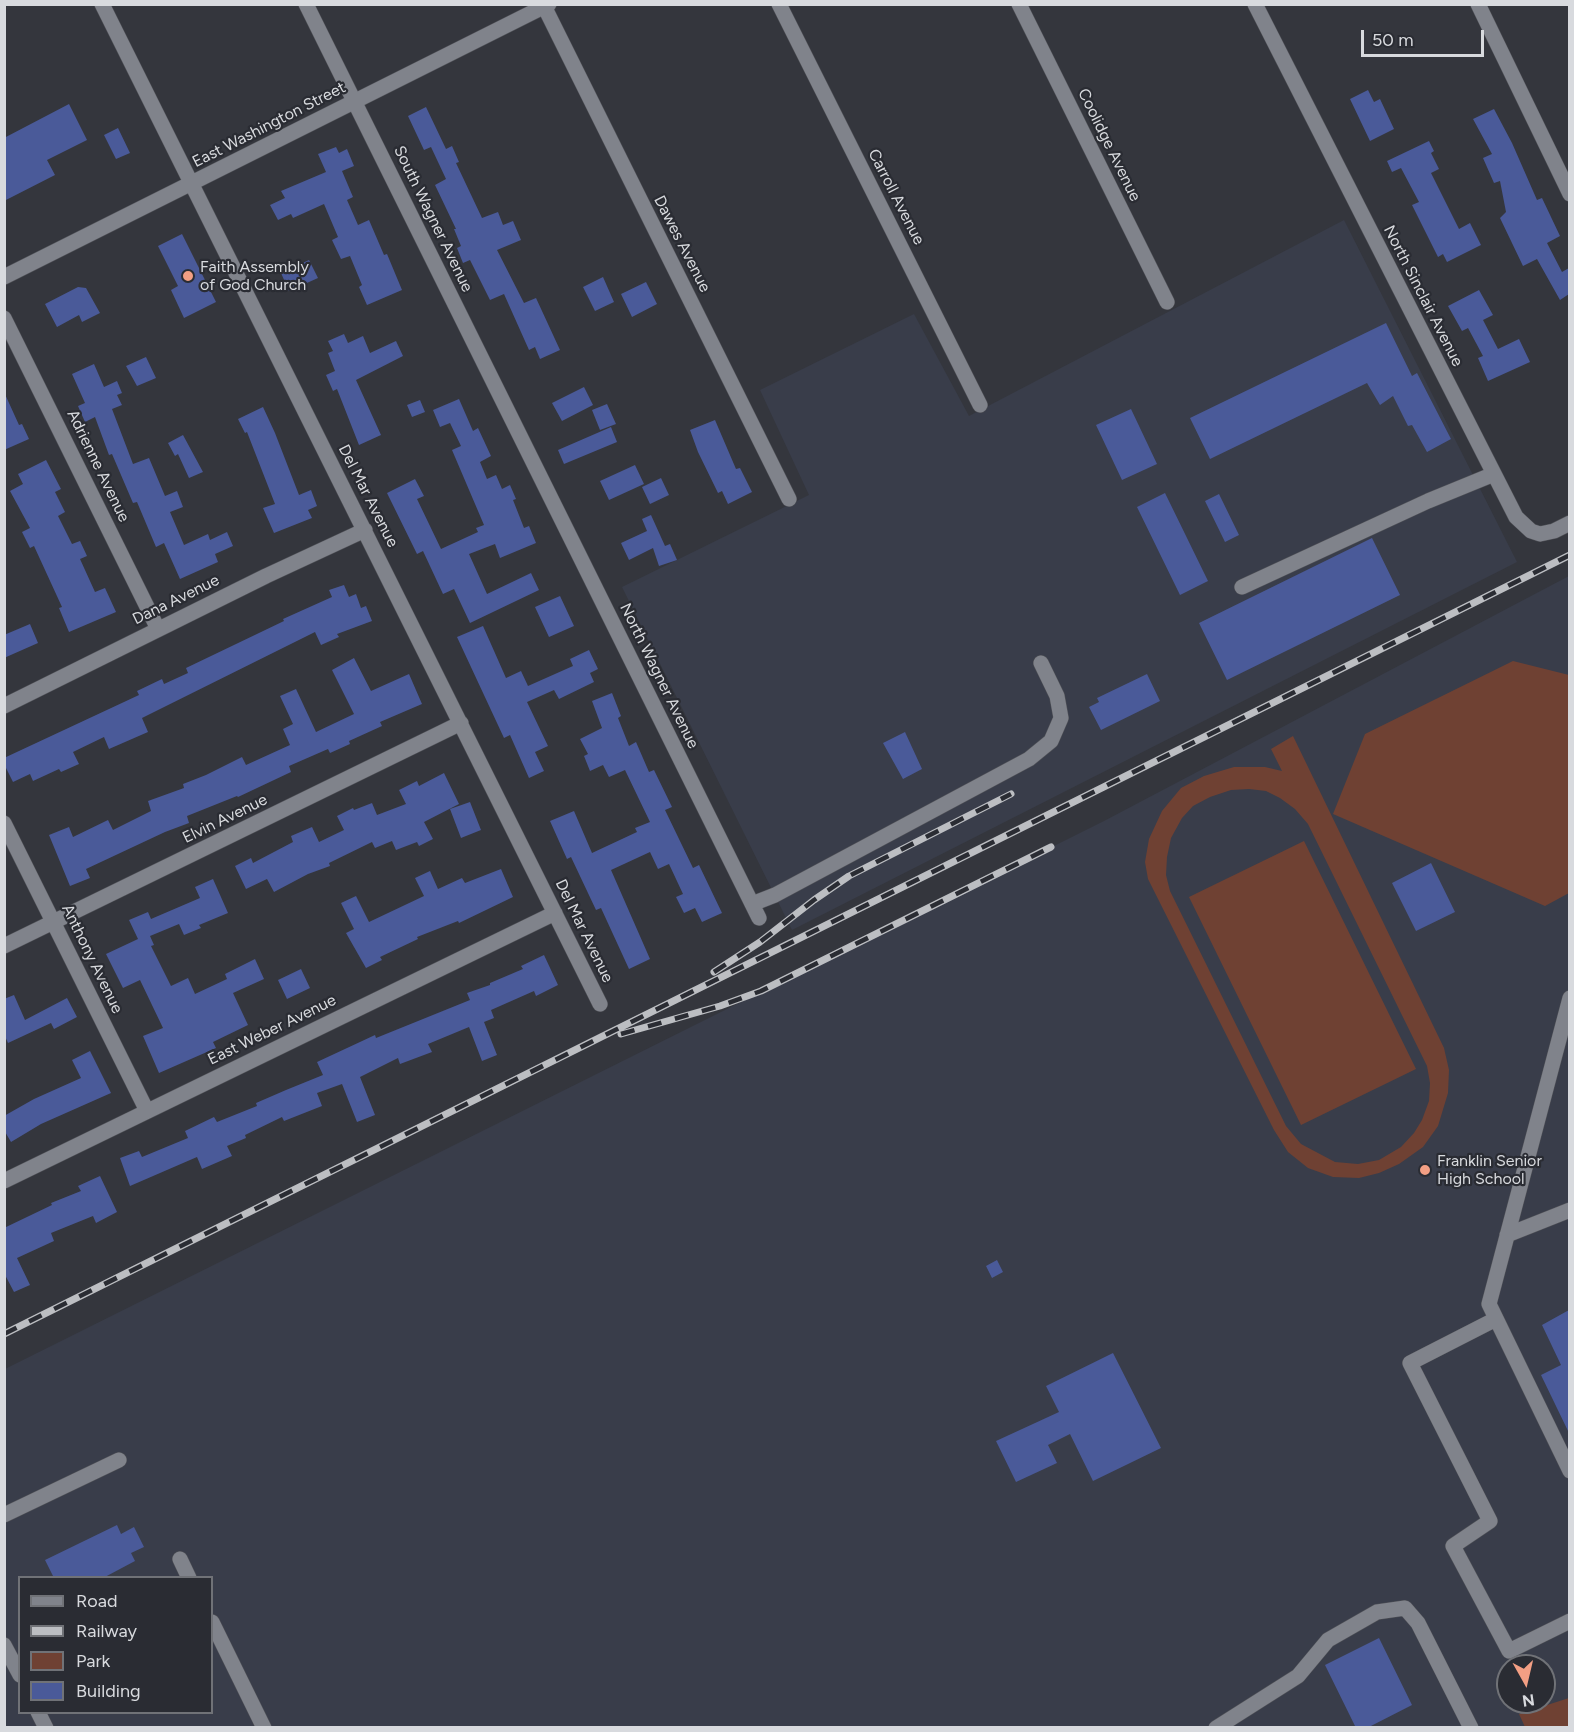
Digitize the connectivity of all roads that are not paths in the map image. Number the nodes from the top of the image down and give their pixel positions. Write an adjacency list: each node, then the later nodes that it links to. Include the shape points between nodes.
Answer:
1 (102, 4): 9 (street, Del Mar Avenue)
2 (306, 4): 8 (street, South Wagner Avenue)
3 (779, 4): 14 (street, Carroll Avenue)
4 (1019, 4): 12 (street, Coolidge Avenue)
5 (1255, 4): 16 (street, North Sinclair Avenue)
6 (1478, 4): 10 (street)
7 (545, 5): 8 (street, East Washington Street); 17 (street, Dawes Avenue)
8 (355, 102): 9 (street, East Washington Street); 15 (street, South Wagner Avenue)
9 (192, 184): 11 (street, East Washington Street); 19 (street, Del Mar Avenue)
10 (1569, 194)
11 (4, 277)
12 (1167, 302)
13 (4, 318): 21 (street, Adrienne Avenue)
14 (980, 405)
15 (527, 450): 22 (street, North Wagner Avenue, via 756,911 775,895 1029,759 1051,741 1062,718 1058,696)
16 (1494, 474): 18 (street, North Sinclair Avenue, via 1516,517 1531,531 1540,534); 20 (street)
17 (789, 499)
18 (1569, 523)
19 (365, 530): 21 (street, Dana Avenue); 24 (street, Del Mar Avenue)
20 (1242, 587)
21 (158, 629): 23 (street, Dana Avenue)
22 (1041, 663)
23 (4, 706)
24 (461, 723): 26 (street, Del Mar Avenue); 27 (street, Elvin Avenue)
25 (4, 824): 27 (street, Anthony Avenue)
26 (555, 913): 30 (street, Del Mar Avenue); 31 (street, East Weber Avenue)
27 (54, 922): 28 (street, Elvin Avenue); 31 (street, Anthony Avenue)
28 (4, 946)
29 (1569, 998): 34 (street)
30 (600, 1004)
31 (147, 1111): 32 (street, East Weber Avenue)
32 (4, 1181)
33 (1569, 1210): 34 (street)
34 (1507, 1235): 35 (street, via 1488,1304)
35 (1496, 1319): 37 (street); 41 (street, via 1410,1363 1490,1521 1453,1546 1509,1651)
36 (119, 1460): 38 (street)
37 (1569, 1471)
38 (4, 1515)
39 (180, 1559): 40 (street)
40 (188, 1576)
41 (1569, 1622)
42 (213, 1624): 47 (street)
43 (4, 1646): 44 (street)
44 (18, 1671)
45 (39, 1714): 46 (street)
46 (46, 1728)
47 (264, 1728)
48 (1216, 1728): 49 (street, via 1298,1676 1328,1640 1377,1612 1405,1608 1418,1623)
49 (1471, 1728)

